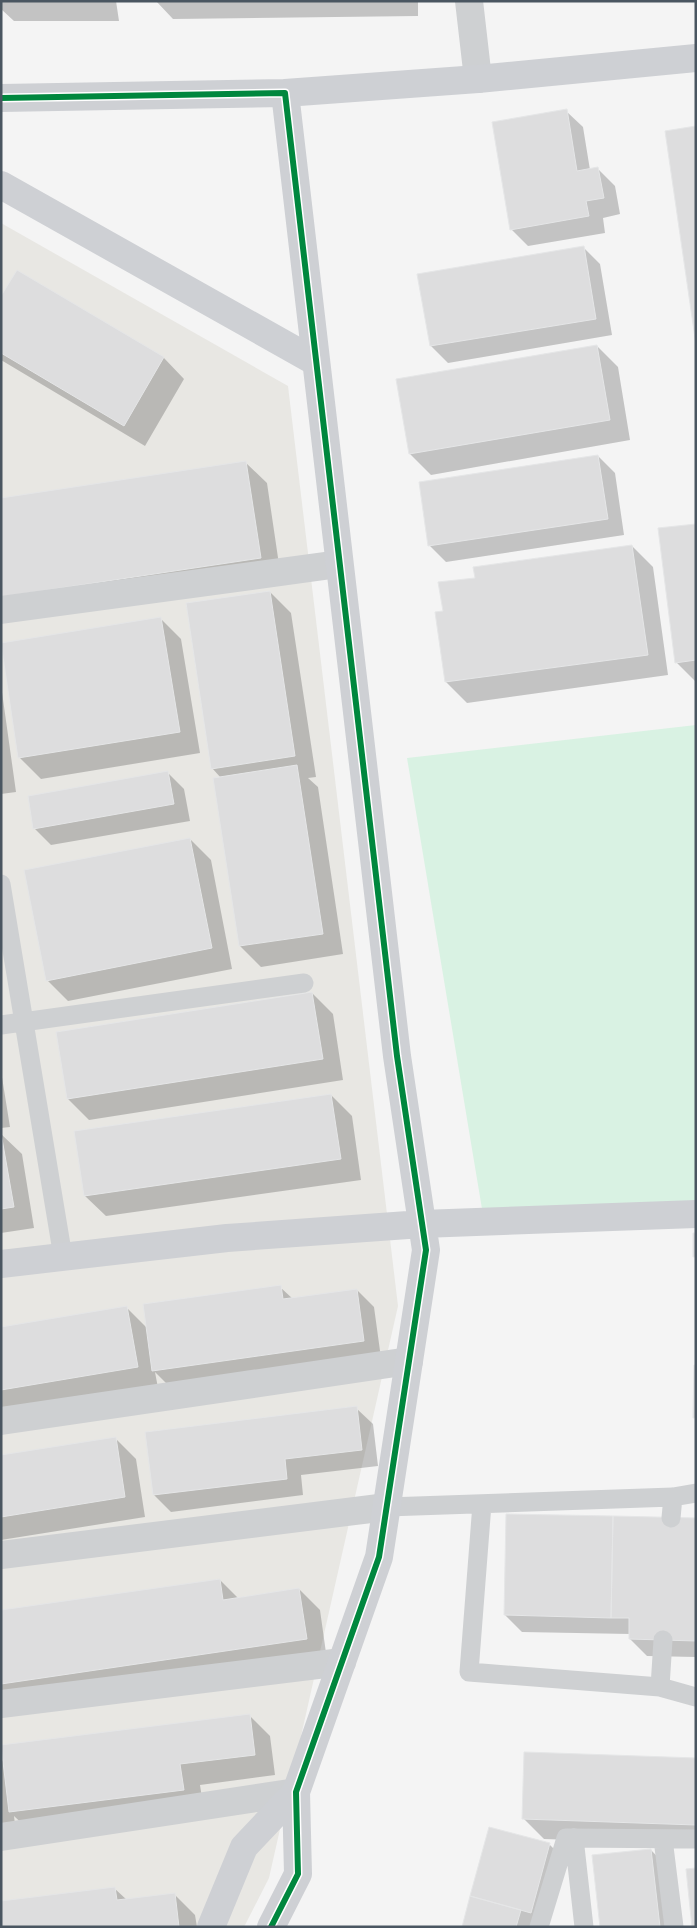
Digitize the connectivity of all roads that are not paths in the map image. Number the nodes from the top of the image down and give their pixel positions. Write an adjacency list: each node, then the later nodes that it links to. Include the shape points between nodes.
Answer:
1 (469, 1): 3 (street)
2 (696, 58): 3 (street)
3 (478, 79): 4 (street)
4 (285, 93): 5 (street); 7 (street)
5 (1, 98)
6 (1, 185): 7 (street)
7 (316, 362): 8 (street)
8 (340, 564): 9 (street); 16 (street, via 396,1046)
9 (1, 610)
10 (1, 884): 11 (lane)
11 (4, 925): 13 (lane)
12 (304, 983): 13 (lane)
13 (24, 1022): 14 (lane); 17 (lane)
14 (1, 1025)
15 (696, 1214): 16 (street)
16 (422, 1224): 17 (street, via 227,1238); 19 (street, via 426,1250)
17 (63, 1257): 18 (street)
18 (1, 1264)
19 (409, 1361): 20 (street); 24 (street)
20 (1, 1421)
21 (696, 1493): 22 (lane)
22 (673, 1497): 23 (lane); 25 (lane)
23 (482, 1504): 24 (lane); 29 (lane, via 469,1672)
24 (387, 1507): 26 (street); 28 (street, via 380,1556)
25 (671, 1518)
26 (1, 1555)
27 (663, 1640): 29 (lane)
28 (342, 1662): 31 (street); 32 (street)
29 (660, 1687): 30 (lane)
30 (696, 1698)
31 (1, 1704)
32 (296, 1792): 33 (street); 37 (street, via 244,1847); 38 (street, via 298,1874)
33 (1, 1837)
34 (574, 1838): 35 (lane); 39 (lane, via 566,1838); 40 (lane)
35 (663, 1839): 36 (lane); 41 (lane)
36 (696, 1839)
37 (211, 1927)
38 (271, 1927)
39 (539, 1927)
40 (584, 1927)
41 (674, 1927)

